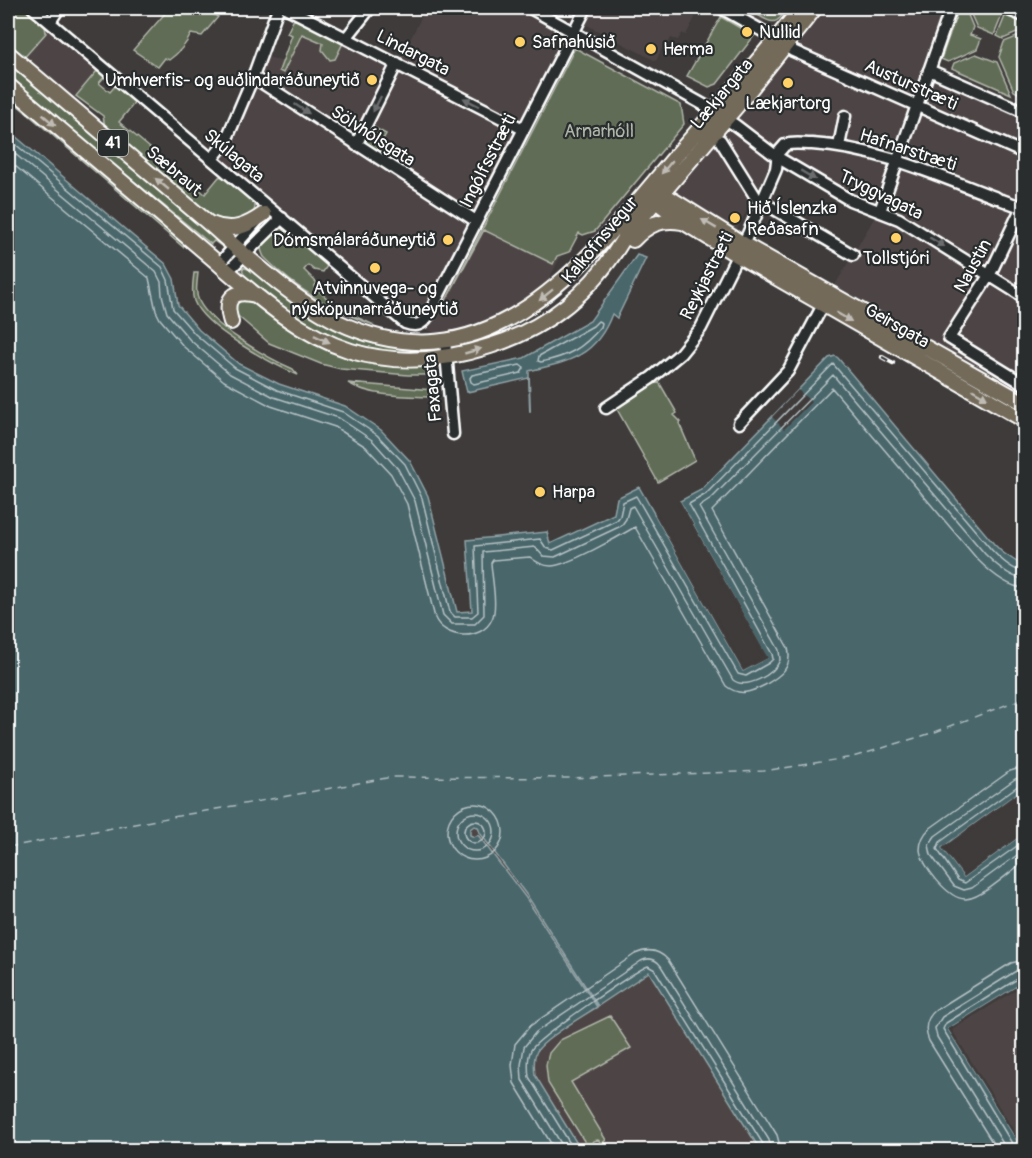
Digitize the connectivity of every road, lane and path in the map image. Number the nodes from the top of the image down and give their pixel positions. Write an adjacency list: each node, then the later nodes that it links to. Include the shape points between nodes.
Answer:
1 (33, 8): 14 (street, Skúlagata)
2 (59, 8): 14 (street)
3 (278, 8): 21 (street)
4 (287, 8): 16 (street, Lindargata)
5 (370, 8): 16 (street)
6 (530, 8): 15 (street, Tryggvagata)
7 (586, 8): 15 (street, Ingólfsstræti)
8 (721, 8): 17 (street, Austurstræti)
9 (801, 8): 17 (main road, Lækjargata)
10 (815, 8): 17 (main road, Lækjargata)
11 (951, 8): 20 (street)
12 (1004, 8): 13 (street)
13 (1024, 16)
14 (50, 22): 33 (street, Skúlagata)
15 (574, 31): 25 (street, Tryggvagata); 27 (street, Ingólfsstræti)
16 (347, 37): 19 (street, Lindargata)
17 (781, 42): 23 (street, Austurstræti, via 793,51); 25 (main road, Lækjargata)
18 (8, 54): 42 (main road, Sæbraut / 41, one-way to 18)
19 (397, 63): 27 (street, Lindargata, one-way to 19); 29 (street, one-way to 29)
20 (929, 70): 23 (street); 24 (street)
21 (253, 77): 29 (street, Sölvhólsgata, one-way to 29); 33 (street, via 225,143)
22 (8, 84): 48 (main road, 41, one-way to 48)
23 (917, 105): 31 (street, Austurstræti); 34 (street)
24 (1023, 108)
25 (720, 115): 32 (street, Tryggvagata); 35 (main road, Lækjargata)
26 (845, 116): 30 (street)
27 (523, 129): 41 (street, Ingólfsstræti)
28 (720, 140): 36 (street)
29 (356, 145): 41 (street, Sölvhólsgata)
30 (839, 146): 32 (street, Hafnarstræti, via 789,143); 34 (street, Hafnarstræti)
31 (1024, 153)
32 (777, 157): 36 (street, Reykjastræti, via 776,169); 39 (street, Tryggvagata, one-way to 39, via 850,200)
33 (212, 159): 38 (street, Skúlagata)
34 (897, 161): 37 (street, Hafnarstræti); 39 (street)
35 (653, 194): 43 (main road, Geirsgata); 44 (main road, Geirsgata, one-way to 35); 47 (main road, Kalkofnsvegur); 55 (main road, Kalkofnsvegur, one-way to 55, via 545,297 495,327)
36 (760, 201): 44 (street, Reykjastræti); 46 (street)
37 (1023, 207): 49 (street, Naustin)
38 (267, 211): 40 (street, Skúlagata); 42 (main road, via 243,227 223,228); 45 (street)
39 (880, 211): 49 (street, Tryggvagata, one-way to 49)
40 (282, 218): 45 (street); 54 (street, Skúlagata, via 405,323)
41 (476, 221): 54 (street, Ingólfsstræti, via 428,316)
42 (207, 222): 45 (main road, Sæbraut / 41)
43 (685, 223): 44 (main road, Geirsgata); 47 (main road, via 651,225)
44 (740, 249): 52 (main road, Geirsgata); 52 (main road, Geirsgata, via 752,263 765,264); 59 (street, Reykjastræti, via 701,328 680,354)
45 (240, 250): 48 (street); 55 (main road, Kalkofnsvegur, via 309,305 353,328 394,339)
46 (853, 255)
47 (611, 260): 56 (main road, Kalkofnsvegur, one-way to 47, via 537,327 582,292)
48 (223, 267): 50 (main road, Kalkofnsvegur)
49 (990, 274): 51 (street, Tryggvagata); 57 (street, Naustin, via 949,338)
50 (256, 295): 53 (main road, via 239,292 233,296 228,308); 56 (main road, Kalkofnsvegur, one-way to 56, via 300,328 333,345 399,360)
51 (1024, 297)
52 (827, 299): 58 (main road, Geirsgata); 60 (main road, Geirsgata, one-way to 60); 61 (street, via 788,371)
53 (231, 322)
54 (417, 326)
55 (446, 340): 56 (street, Faxagata)
56 (448, 358): 62 (street, Faxagata)
57 (1024, 384)
58 (1024, 403)
59 (606, 408)
60 (1024, 420)
61 (739, 423)
62 (453, 434)

